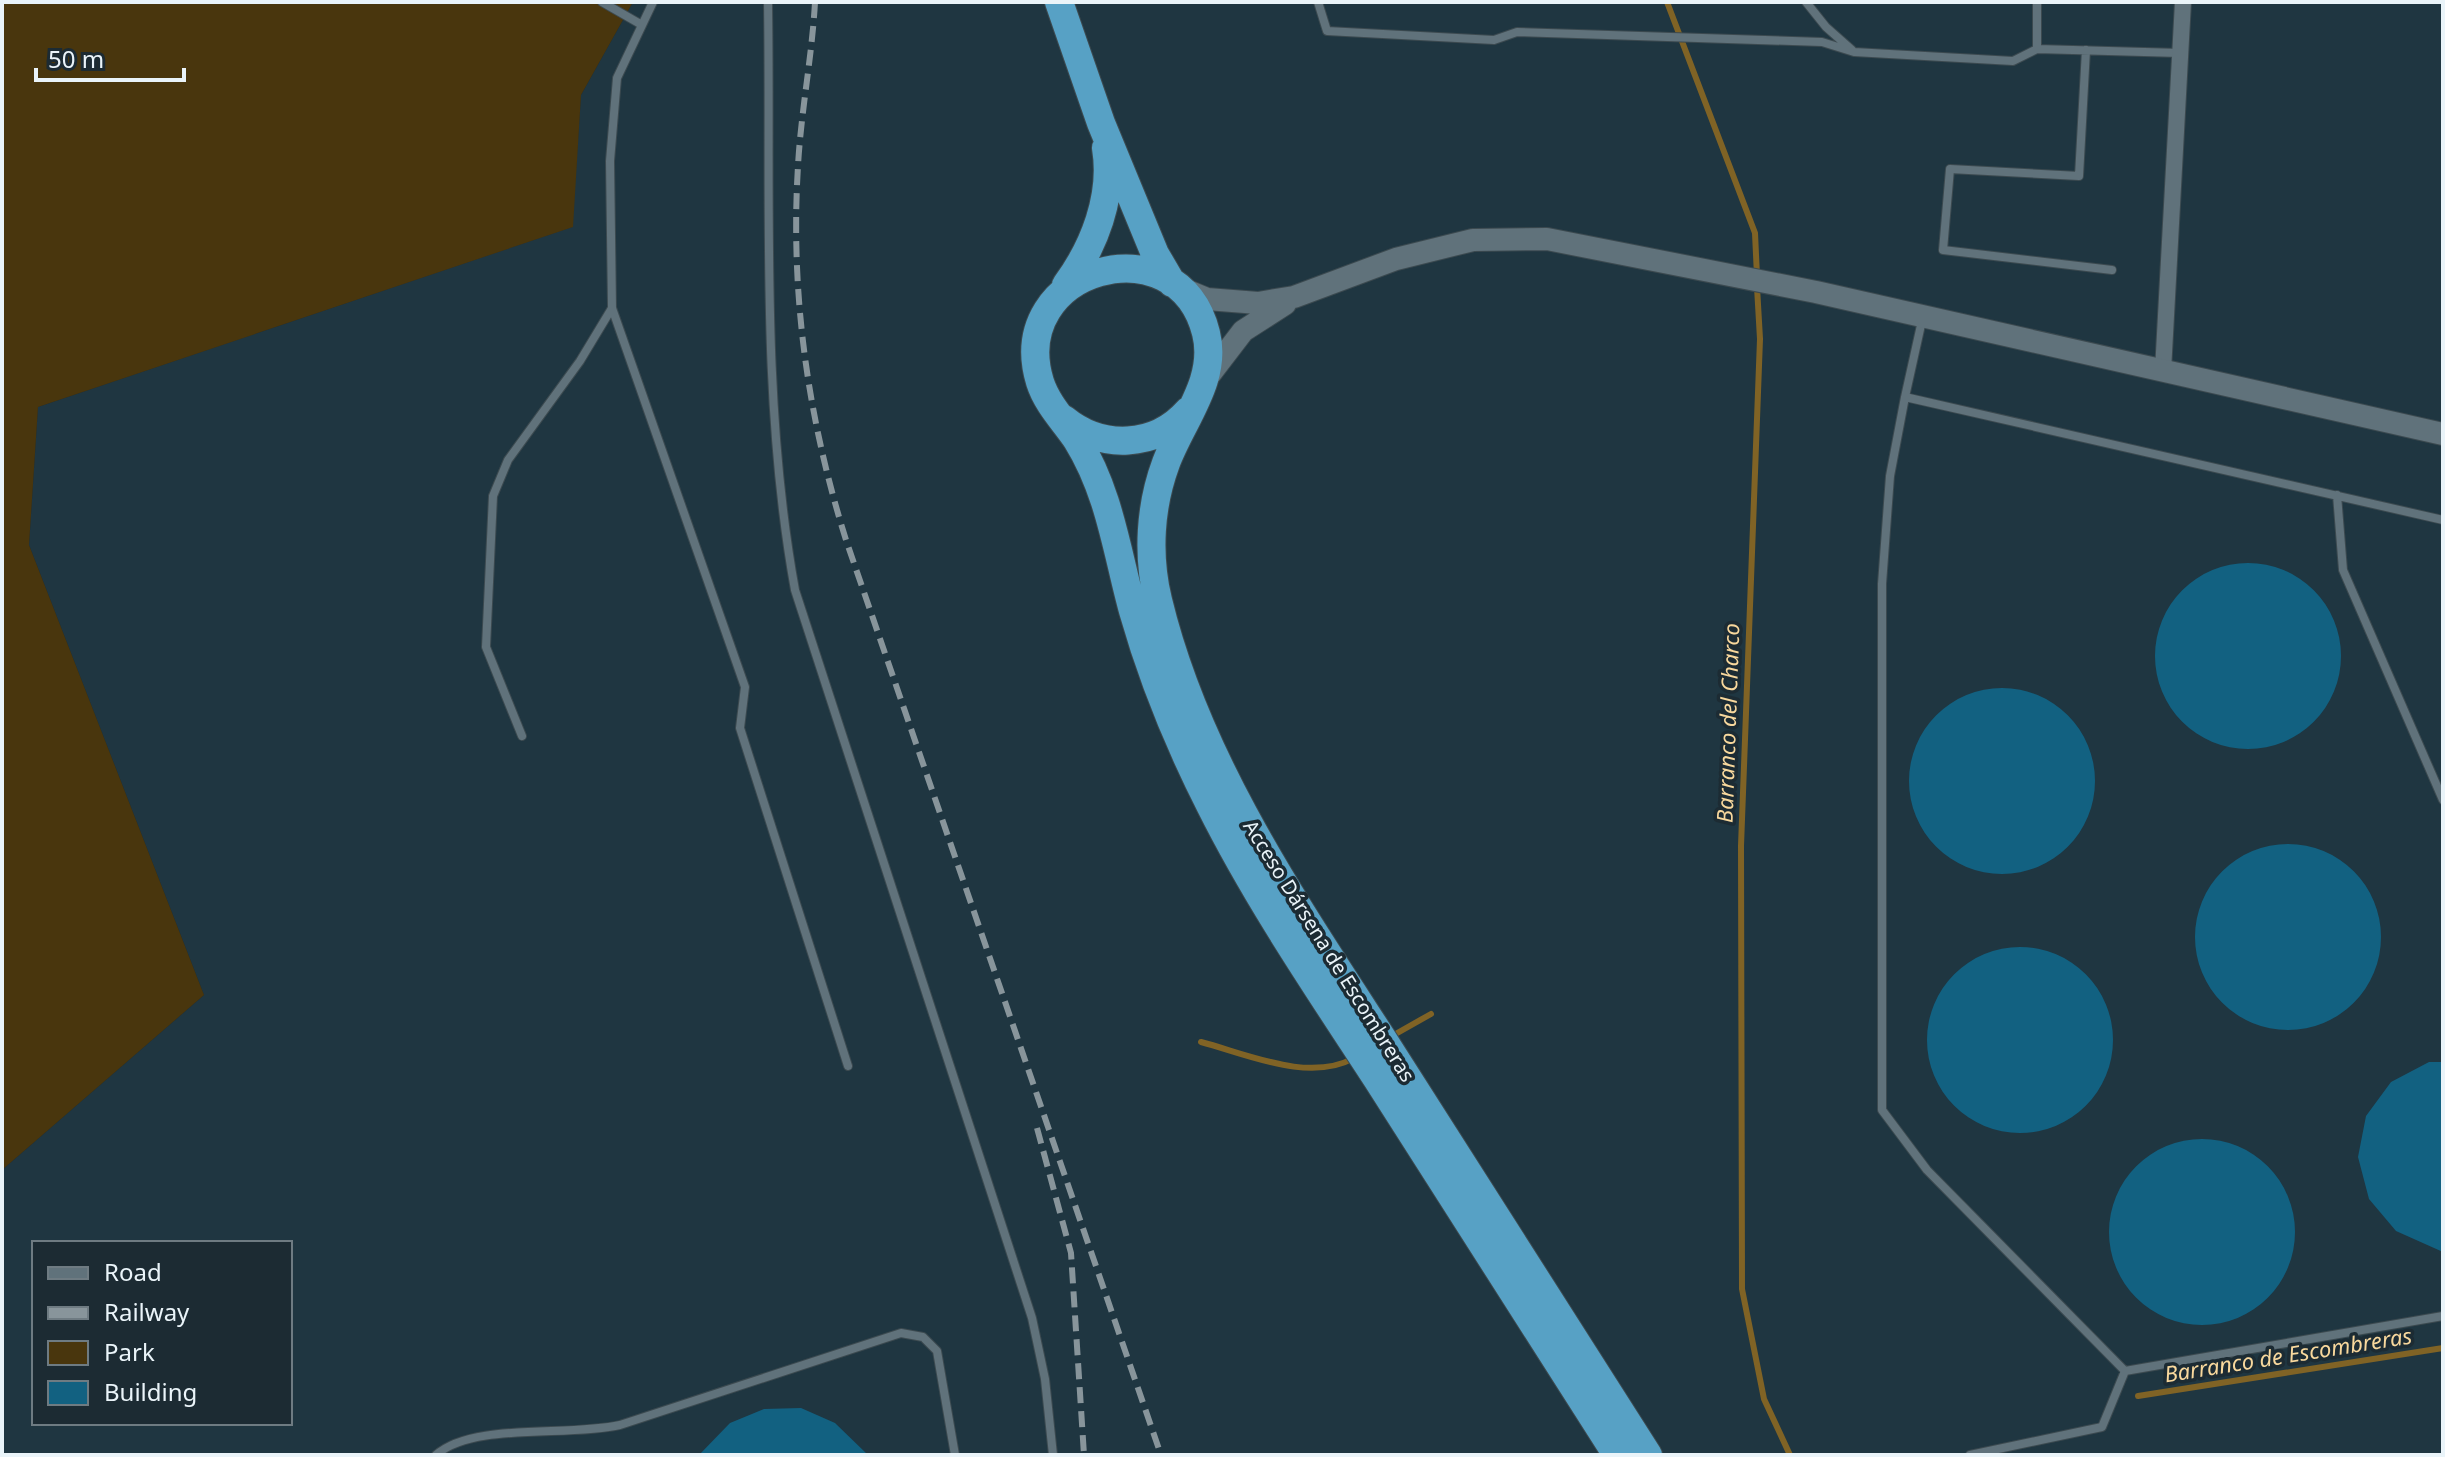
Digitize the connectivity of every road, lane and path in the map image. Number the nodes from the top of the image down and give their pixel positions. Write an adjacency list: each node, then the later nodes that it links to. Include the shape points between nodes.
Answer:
1 (602, 2): 9 (lane)
2 (653, 2): 9 (lane)
3 (768, 2): 35 (lane, via 774,407 782,519 795,590 1032,1318)
4 (1059, 2): 14 (highway)
5 (1318, 2): 12 (lane, via 1327,31 1494,40 1517,32 1822,42)
6 (1806, 2): 12 (lane)
7 (2037, 2): 10 (lane)
8 (2183, 2): 13 (street)
9 (642, 25): 19 (lane, via 617,78 610,161)
10 (2037, 49): 11 (lane); 12 (lane, via 2013,61)
11 (2086, 50): 13 (lane); 15 (lane, via 2079,176 1950,169 1943,250)
12 (1854, 52)
13 (2180, 53): 21 (street)
14 (1101, 123): 16 (highway, via 1155,254); 18 (highway, via 1107,180 1098,224 1082,260)
15 (2112, 270)
16 (1174, 284): 17 (main road, via 1207,299 1241,304); 18 (highway, Acceso Dársena de Escombreras, via 1136,268 1107,269 1081,278); 22 (highway, Acceso Dársena de Escombreras, via 1193,304 1205,329 1209,356)
17 (1323, 287): 20 (main road, via 1396,259 1473,240 1547,239); 22 (main road, via 1278,307 1243,331 1213,367)
18 (1052, 303): 24 (highway, Acceso Dársena de Escombreras, via 1038,336 1036,359 1041,385)
19 (612, 308): 28 (lane, via 508,460 493,496 486,647); 30 (lane, via 745,687 740,728)
20 (1923, 315): 21 (main road); 23 (lane)
21 (2163, 371): 25 (main road)
22 (1198, 397): 24 (highway, Acceso Dársena de Escombreras, via 1167,429 1131,441 1088,434); 37 (highway, Acceso Dársena de Escombreras, via 1159,485 1152,558 1159,606 1201,723 1238,802 1319,940)
23 (1905, 397): 26 (lane); 32 (lane, via 1890,476 1882,584 1882,1110 1927,1170)
24 (1055, 410): 36 (highway, Acceso Dársena de Escombreras, via 1099,482 1148,658 1222,828)
25 (2443, 434)
26 (2337, 495): 27 (lane); 29 (lane, via 2343,570)
27 (2443, 520)
28 (522, 736)
29 (2443, 800)
30 (848, 1066)
31 (2443, 1316): 32 (lane)
32 (2125, 1371): 38 (lane, via 2102,1427)
33 (436, 1455): 34 (lane, via 445,1446 474,1436 620,1425 901,1333 923,1337 937,1351)
34 (955, 1455)
35 (1053, 1455)
36 (1617, 1455)
37 (1648, 1455)
38 (1970, 1455)

